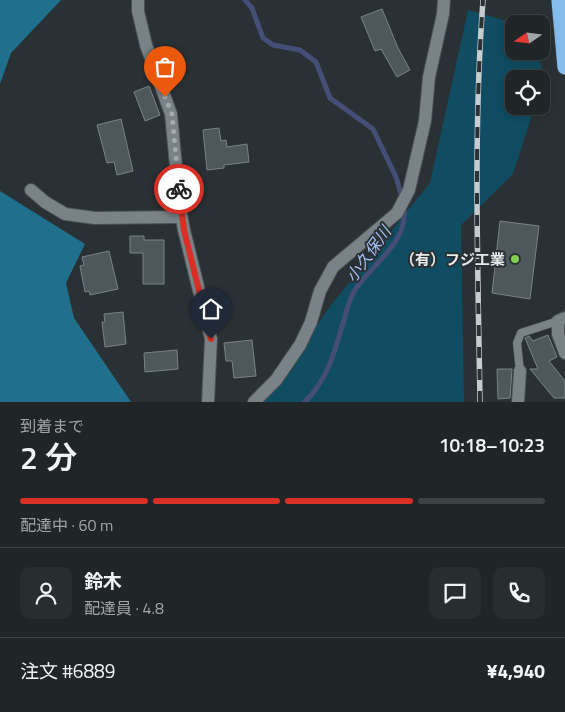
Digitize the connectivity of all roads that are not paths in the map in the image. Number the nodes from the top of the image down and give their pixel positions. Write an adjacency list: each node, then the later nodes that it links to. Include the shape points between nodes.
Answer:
1 (138, 0): 6 (street, via 146,45 172,114)
2 (444, 0): 11 (street, via 429,77 425,121 409,190 396,213 334,266 320,291 300,345 276,380)
3 (559, 0): 4 (highway)
4 (565, 67)
5 (31, 190): 6 (street, via 65,214 95,218)
6 (181, 217): 10 (street, via 211,339)
7 (561, 320): 8 (street, via 558,334); 9 (lane, via 521,333 517,343)
8 (565, 353)
9 (520, 371): 12 (street)
10 (208, 402)
11 (254, 402)
12 (518, 402)

